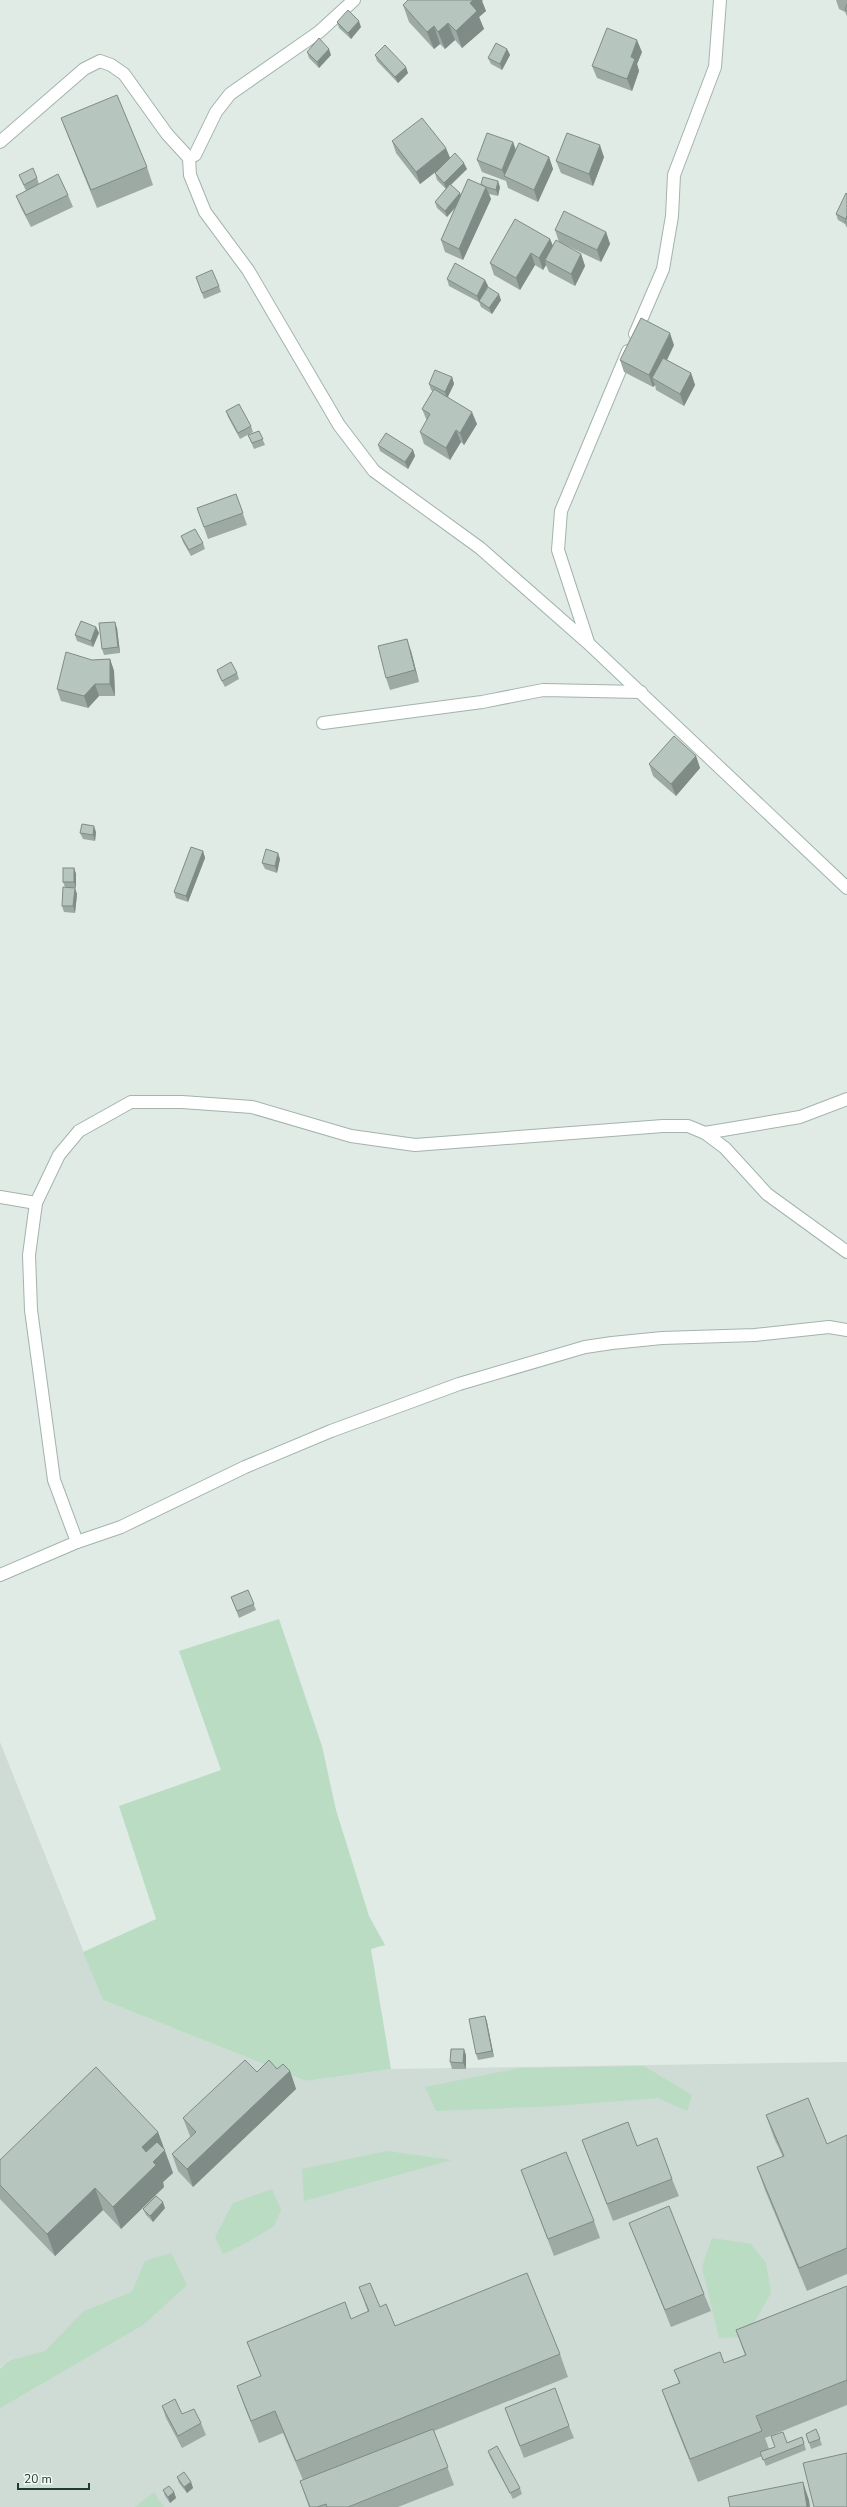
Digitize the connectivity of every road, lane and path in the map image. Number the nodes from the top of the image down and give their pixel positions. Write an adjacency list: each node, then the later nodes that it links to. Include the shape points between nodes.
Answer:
1 (354, 0): 4 (street, via 319,32 230,94 216,112 195,155)
2 (720, 0): 5 (street, via 715,67 674,175 672,216 663,269 561,511 558,550)
3 (0, 142): 4 (street, via 84,69 100,62 111,65 124,74 167,134)
4 (188, 158): 5 (street, via 190,175 205,212 248,270 339,425 374,472 480,548)
5 (588, 643): 6 (street)
6 (641, 692): 7 (street, via 543,690 482,702); 8 (street)
7 (323, 723)
8 (847, 888)
9 (847, 1098): 10 (street, via 800,1117)
10 (705, 1133): 12 (street, via 688,1126 663,1126 415,1145 351,1136 252,1107 182,1102 131,1102 79,1131 58,1155); 13 (street, via 725,1148 767,1194)
11 (0, 1197): 12 (street)
12 (36, 1203): 15 (street, via 29,1255 31,1310 54,1480)
13 (847, 1252)
14 (847, 1330): 15 (street, via 829,1327 755,1335 662,1338 585,1347 459,1384 331,1431 245,1467 121,1527)
15 (77, 1542): 16 (street)
16 (0, 1575)

